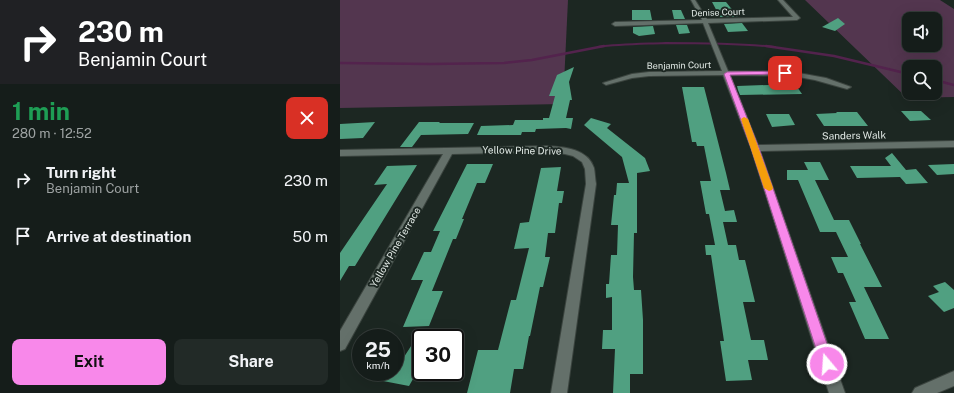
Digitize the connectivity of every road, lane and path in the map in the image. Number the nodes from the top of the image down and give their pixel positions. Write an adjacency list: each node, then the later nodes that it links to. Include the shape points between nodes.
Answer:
1 (693, 0): 3 (street)
2 (780, 0): 3 (street, Denise Court, via 797,18)
3 (705, 21): 4 (street, Denise Court); 5 (street)
4 (615, 24)
5 (727, 74): 6 (street, Benjamin Court, via 649,74); 7 (street, Benjamin Court, via 802,74); 9 (street)
6 (606, 83)
7 (848, 87)
8 (954, 144): 9 (street, Sanders Walk)
9 (755, 148): 15 (street)
10 (450, 150): 11 (street, Yellow Pine Drive); 12 (street, Yellow Pine Terrace); 14 (street, Yellow Pine Drive, via 562,150 580,156 588,165 591,184)
11 (340, 153)
12 (340, 344)
13 (954, 378): 16 (street)
14 (559, 393)
15 (837, 393)
16 (920, 393)

